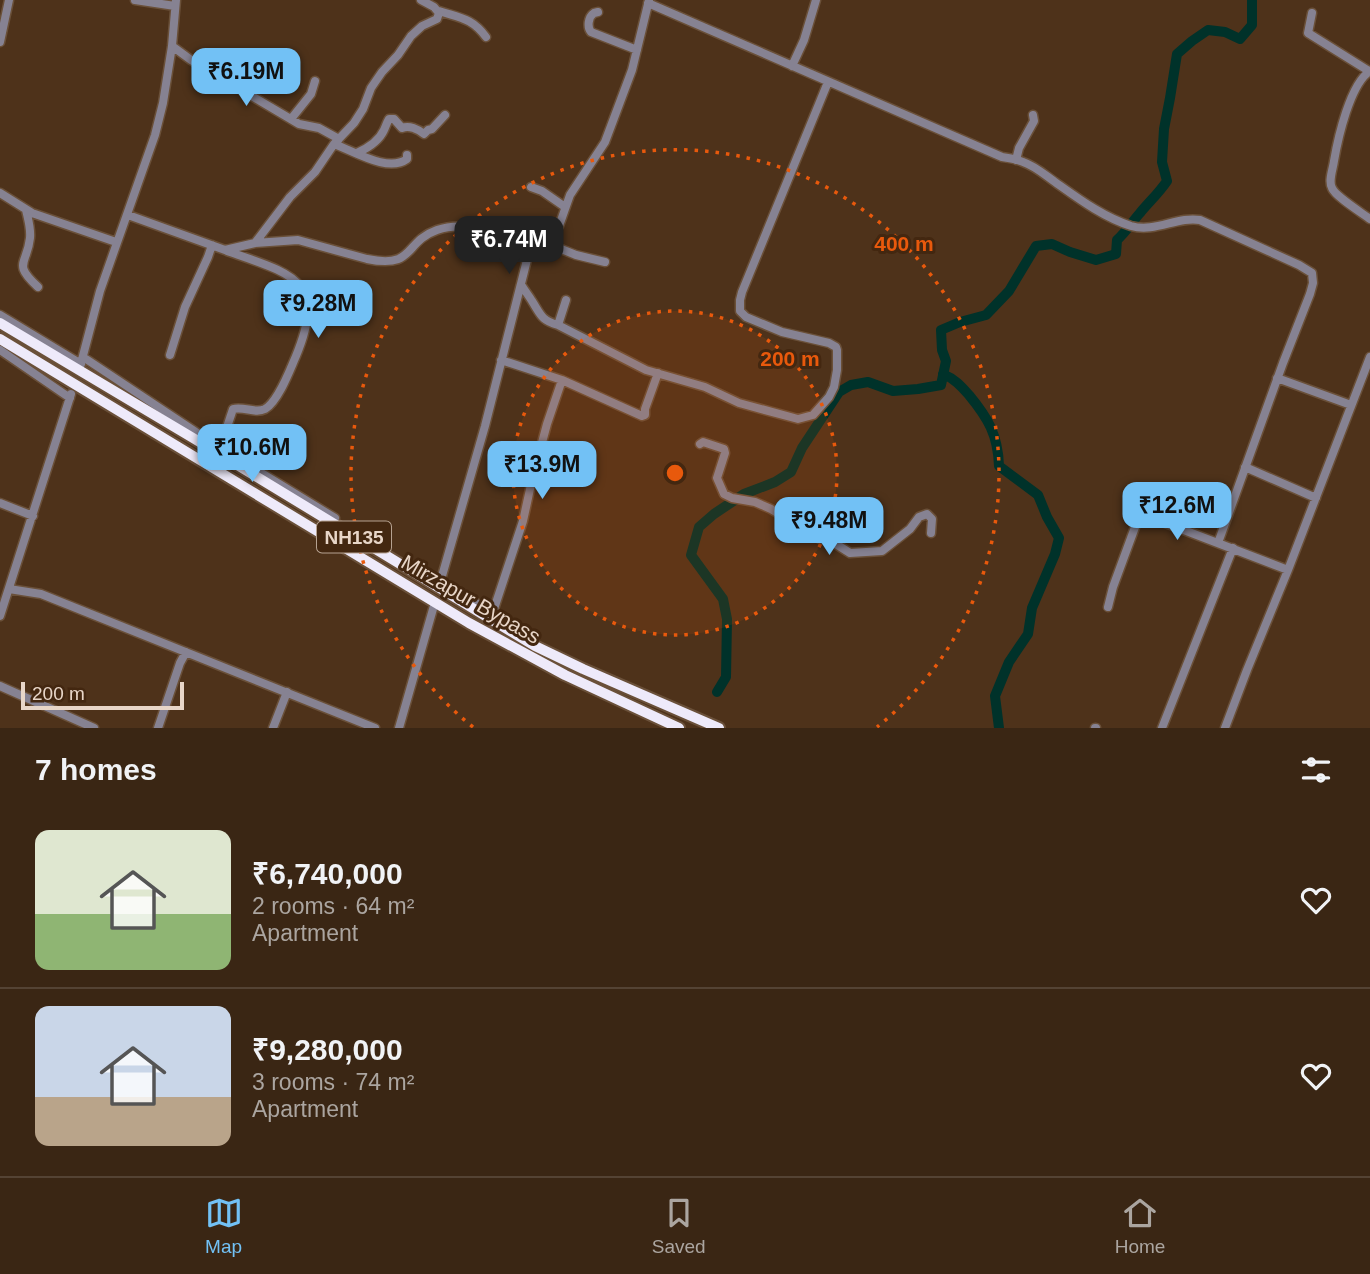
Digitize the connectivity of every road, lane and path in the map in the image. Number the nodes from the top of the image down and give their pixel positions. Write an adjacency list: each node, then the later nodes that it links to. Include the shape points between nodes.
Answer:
1 (9, 0): 11 (street)
2 (135, 0): 6 (street)
3 (421, 0): 7 (street)
4 (816, 0): 14 (street)
5 (649, 2): 13 (street); 14 (street)
6 (176, 3): 12 (street)
7 (439, 11): 10 (street, via 475,24); 21 (street, via 437,19 416,30 382,72 360,115)
8 (598, 12): 13 (street, via 590,18 591,32)
9 (1312, 13): 15 (street, via 1308,33)
10 (486, 37)
11 (0, 42)
12 (172, 46): 20 (street); 29 (street, via 155,135)
13 (637, 50): 28 (street, via 605,142)
14 (792, 66): 17 (street)
15 (1370, 71): 30 (street, via 1354,93 1342,125 1331,183 1333,191)
16 (315, 81): 20 (street)
17 (828, 82): 24 (street); 49 (street, via 739,305 746,317 836,347 837,370 829,397 813,415 798,419)
18 (1033, 115): 24 (street)
19 (445, 116): 22 (street, via 424,134 388,119 377,139)
20 (292, 119): 21 (street, via 319,128)
21 (337, 141): 22 (street); 33 (street)
22 (357, 153): 23 (street, via 400,164)
23 (407, 155)
24 (1016, 160): 50 (street, via 1131,225 1200,220 1312,273 1310,294)
25 (531, 187): 28 (street)
26 (0, 193): 27 (street)
27 (21, 207): 31 (street); 38 (street, via 30,234 22,267)
28 (565, 207): 32 (street, via 555,231)
29 (128, 215): 31 (street); 34 (street)
30 (1370, 219)
31 (116, 242): 48 (street)
32 (535, 242): 33 (street, via 468,226 447,228 419,241 396,261 376,261 299,240); 36 (street); 37 (street)
33 (255, 243): 35 (street)
34 (212, 245): 35 (street); 45 (street)
35 (225, 250): 55 (street, via 289,276 303,290 308,317 297,355 276,397 259,410 233,409)
36 (605, 262)
37 (522, 286): 42 (street, via 540,316); 47 (street)
38 (38, 287)
39 (566, 300): 42 (street)
40 (0, 315): 48 (street)
41 (0, 323): 78 (highway, NH135, via 536,646)
42 (558, 325): 49 (street)
43 (0, 339): 66 (highway, Mirzapur Bypass / NH135)
44 (0, 351): 59 (street, via 71,396)
45 (170, 355)
46 (1370, 357): 52 (street)
47 (502, 360): 51 (street); 64 (street)
48 (81, 362): 55 (street)
49 (658, 373): 51 (street, via 644,416)
50 (1277, 378): 53 (street); 56 (street)
51 (562, 380): 64 (street, via 493,612)
52 (1365, 382): 53 (street)
53 (1351, 405): 57 (street)
54 (700, 444): 60 (street, via 724,450 717,478 724,494 771,509 850,552 882,551 927,514 932,519)
55 (218, 446): 64 (street)
56 (1245, 467): 57 (street); 61 (street)
57 (1316, 498): 63 (street)
58 (0, 503): 59 (street)
59 (33, 516): 65 (street)
60 (931, 533)
61 (1218, 543): 62 (street); 67 (street, via 1141,514)
62 (1233, 548): 63 (street); 79 (street)
63 (1289, 570): 80 (street)
64 (440, 583)
65 (9, 589): 68 (street); 69 (street, via 41,594)
66 (435, 602): 76 (street); 77 (highway, Mirzapur Bypass / NH135, via 565,675)
67 (1108, 607)
68 (0, 616)
69 (186, 652): 71 (street); 73 (street)
70 (0, 687): 72 (street)
71 (287, 692): 74 (street); 75 (street)
72 (94, 728)
73 (158, 728)
74 (273, 728)
75 (375, 728)
76 (399, 728)
77 (679, 728)
78 (719, 728)
79 (1163, 728)
80 (1225, 728)

